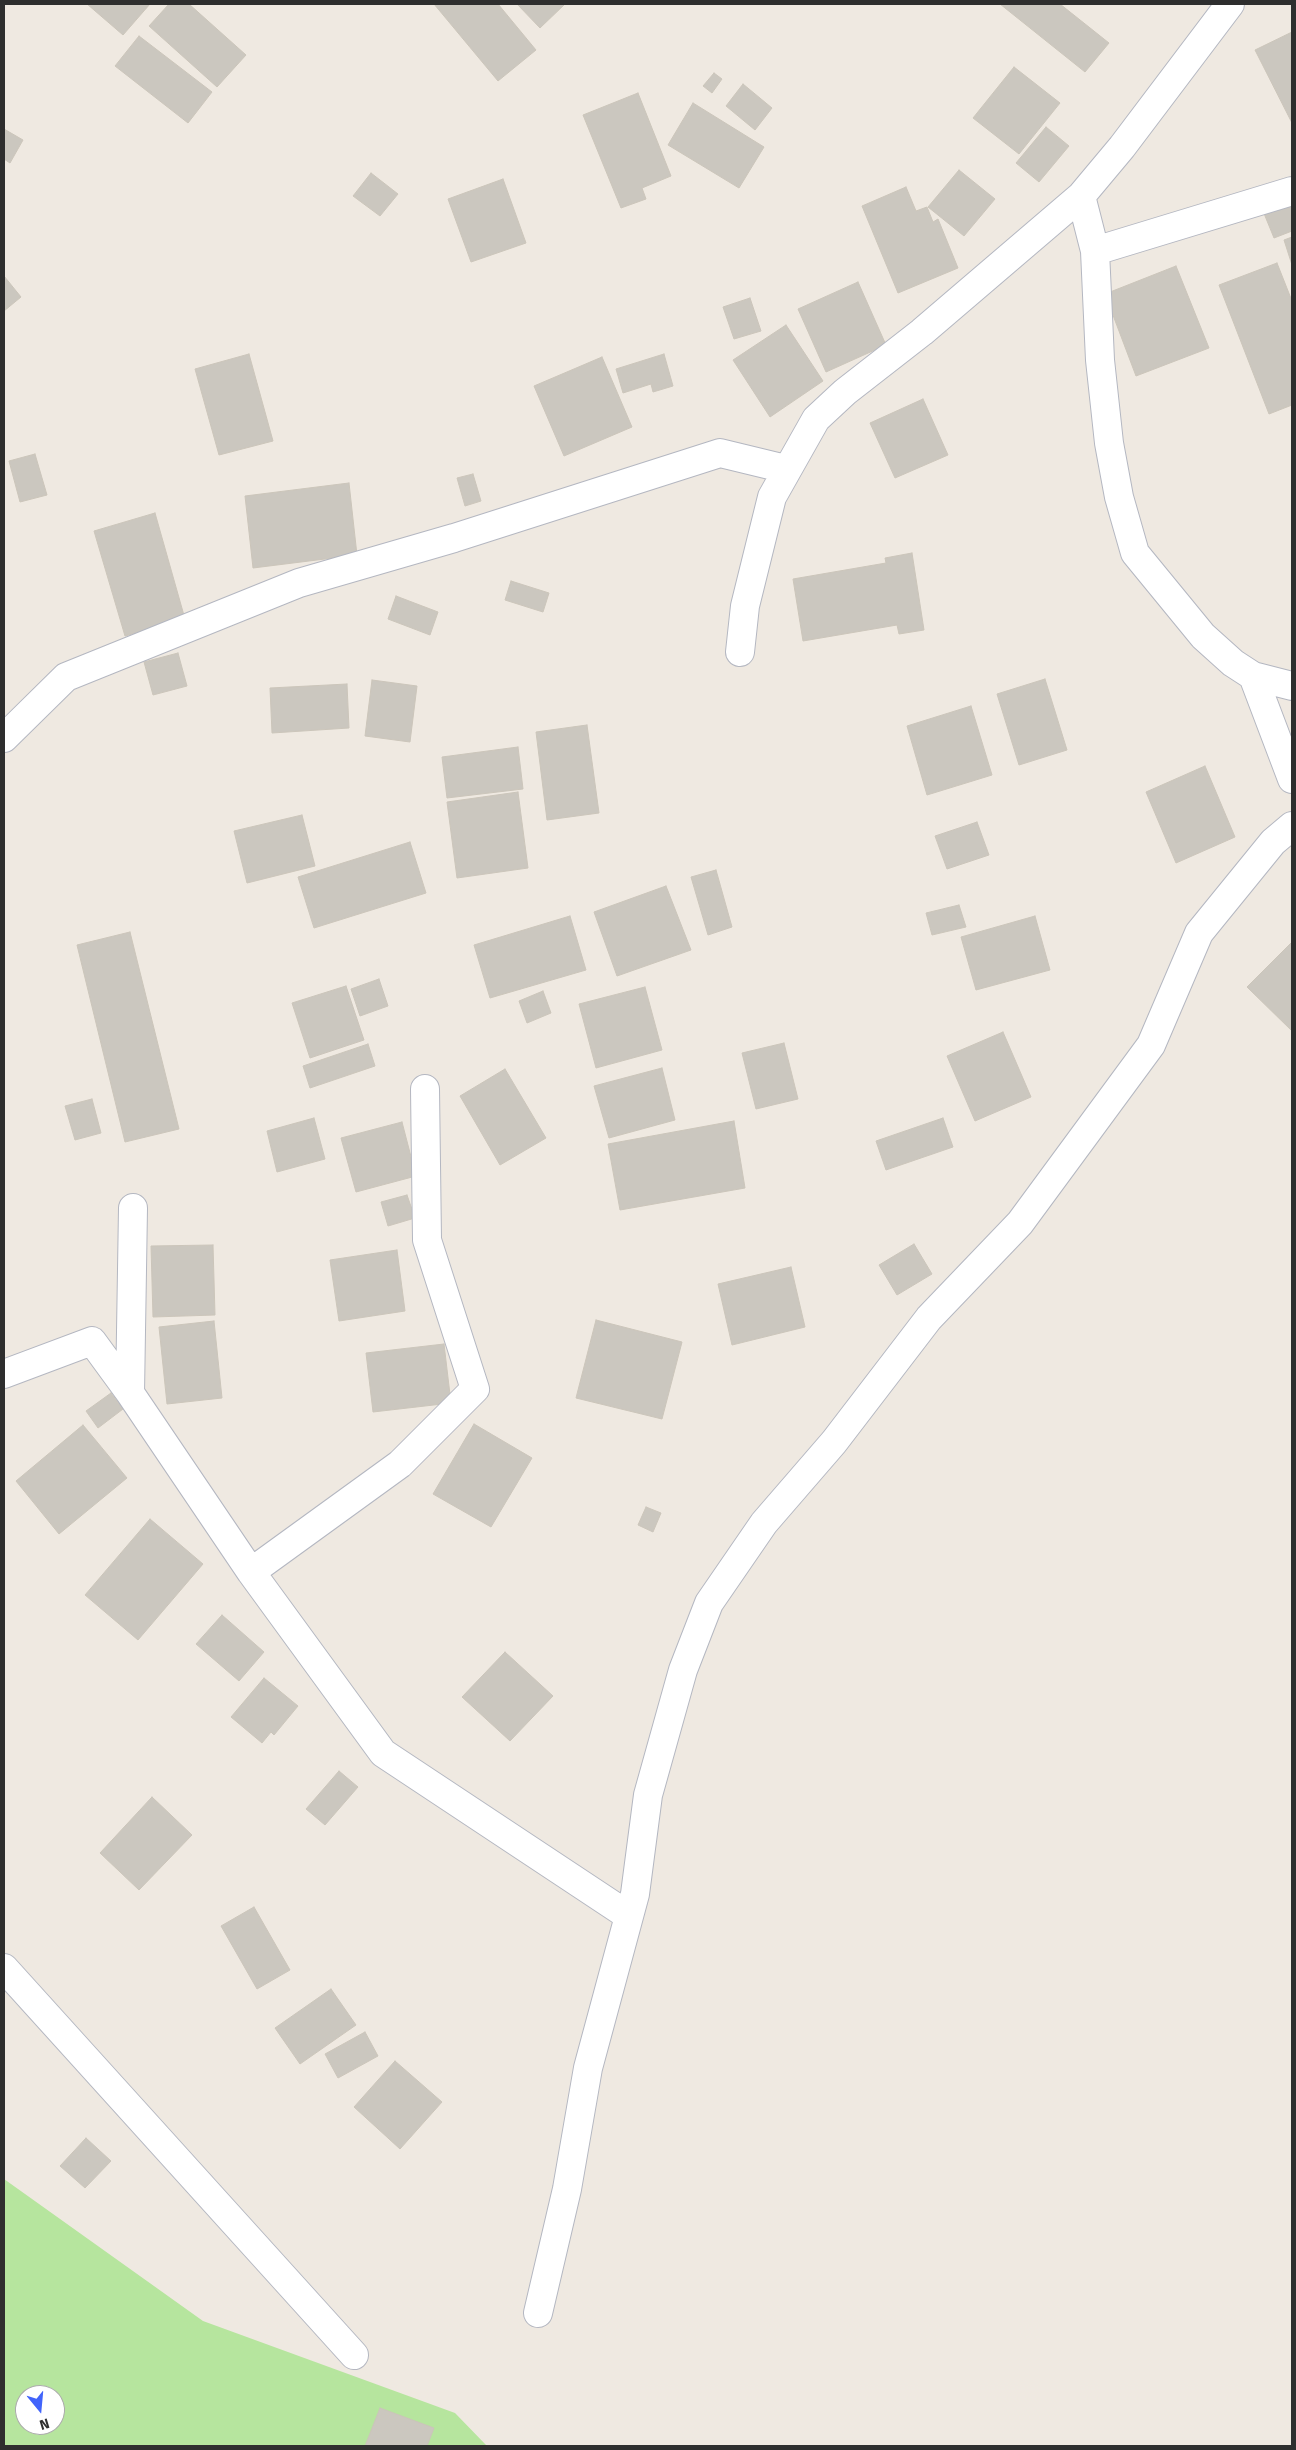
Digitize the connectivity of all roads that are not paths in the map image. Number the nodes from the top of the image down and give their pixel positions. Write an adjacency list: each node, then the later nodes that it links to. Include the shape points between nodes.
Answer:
1 (1230, 4): 3 (street, via 1122,148)
2 (1292, 191): 4 (street)
3 (1081, 196): 4 (street); 5 (street, via 922,332 845,392 816,419)
4 (1095, 251): 7 (street, via 1100,360 1109,443 1119,497 1135,553 1204,636 1233,663)
5 (786, 468): 6 (street, via 772,497 761,536); 9 (street, via 720,453 454,538 298,583 66,677)
6 (740, 652)
7 (1253, 676): 8 (street); 10 (street)
8 (1292, 686)
9 (4, 738)
10 (1292, 779)
11 (1292, 826): 17 (street, via 1273,842 1199,933 1151,1045 1020,1223 929,1318 834,1442 764,1523 709,1603 683,1670 648,1795 635,1894)
12 (425, 1088): 16 (street, via 427,1240 475,1389 400,1464)
13 (133, 1208): 15 (street)
14 (4, 1374): 15 (street, via 92,1341)
15 (130, 1393): 16 (street)
16 (251, 1572): 17 (street, via 384,1753)
17 (629, 1916): 19 (street, via 588,2068 567,2188)
18 (4, 1968): 20 (street)
19 (538, 2313)
20 (354, 2355)

